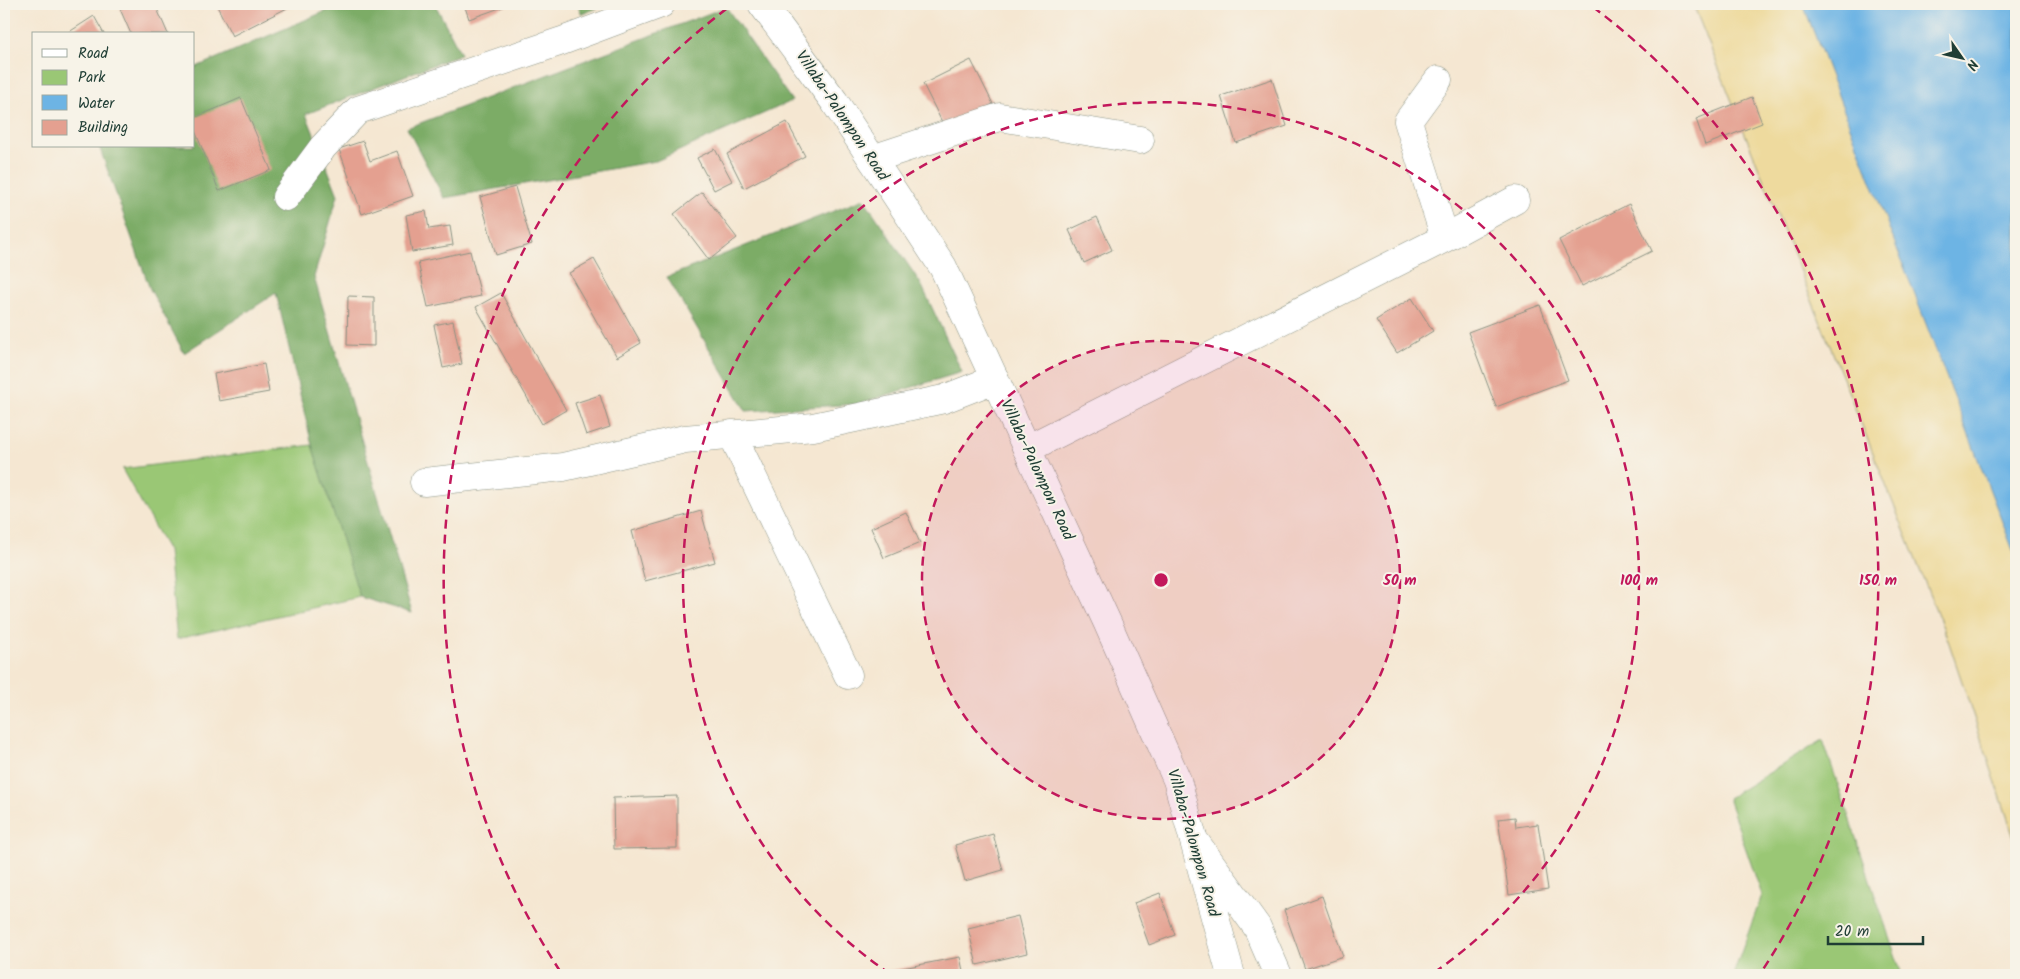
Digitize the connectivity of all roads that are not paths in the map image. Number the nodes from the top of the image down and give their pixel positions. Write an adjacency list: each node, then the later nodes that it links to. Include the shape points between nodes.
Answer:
1 (661, 4): 6 (street, via 358,110 323,147)
2 (762, 4): 5 (street, Villaba-Palompon Road, via 834,100)
3 (1438, 80): 8 (street, via 1408,121)
4 (1140, 140): 5 (street, via 1000,117)
5 (872, 158): 9 (street, Villaba-Palompon Road, via 943,267)
6 (286, 197)
7 (1515, 200): 8 (street)
8 (1445, 238): 11 (street)
9 (994, 379): 10 (street, via 944,399 813,427); 11 (street, Villaba-Palompon Road)
10 (732, 434): 12 (street, via 685,439 563,466); 13 (street)
11 (1027, 448): 14 (street, Villaba-Palompon Road, via 1177,780)
12 (424, 482)
13 (848, 675)
14 (1193, 838): 15 (street, Villaba-Palompon Road); 16 (street, via 1256,926)
15 (1231, 975)
16 (1278, 975)

